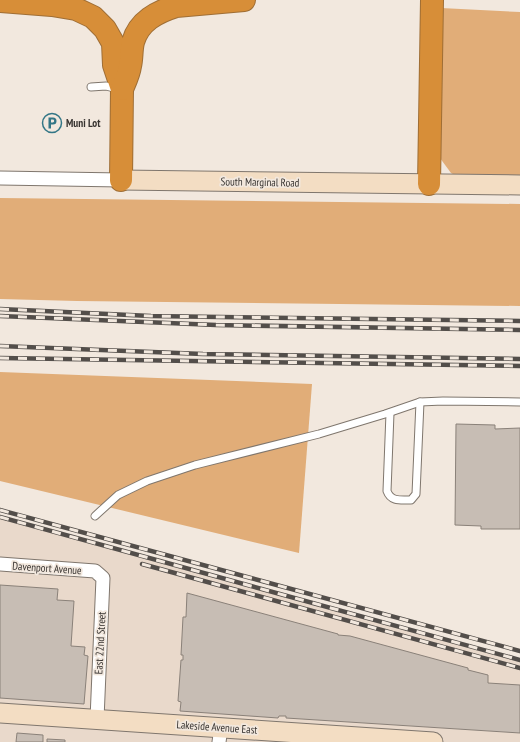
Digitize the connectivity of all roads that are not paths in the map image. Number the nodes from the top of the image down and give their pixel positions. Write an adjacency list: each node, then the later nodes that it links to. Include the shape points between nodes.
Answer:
1 (244, 0): 5 (highway, via 176,6 150,18 133,41 130,66)
2 (0, 1): 5 (highway, via 65,7 93,17 105,28 113,43 114,64)
3 (432, 9): 8 (highway)
4 (91, 87): 5 (lane)
5 (122, 89): 7 (highway)
6 (0, 178): 7 (street, South Marginal Road)
7 (121, 180): 8 (street, South Marginal Road)
8 (429, 184): 9 (street, South Marginal Road)
9 (520, 185)
10 (420, 402): 11 (lane); 12 (lane); 12 (lane, via 416,494 411,500 395,500 387,491)
11 (520, 402)
12 (390, 413): 13 (lane, via 312,436 195,465 118,495)
13 (95, 516)
14 (0, 564): 15 (street, Davenport Avenue)
15 (95, 571): 17 (street, East 22nd Street, via 103,578)
16 (0, 713): 17 (street, Lakeside Avenue East)
17 (98, 719): 18 (street, Lakeside Avenue East)
18 (220, 735): 19 (street, Lakeside Avenue East)
19 (433, 742)

